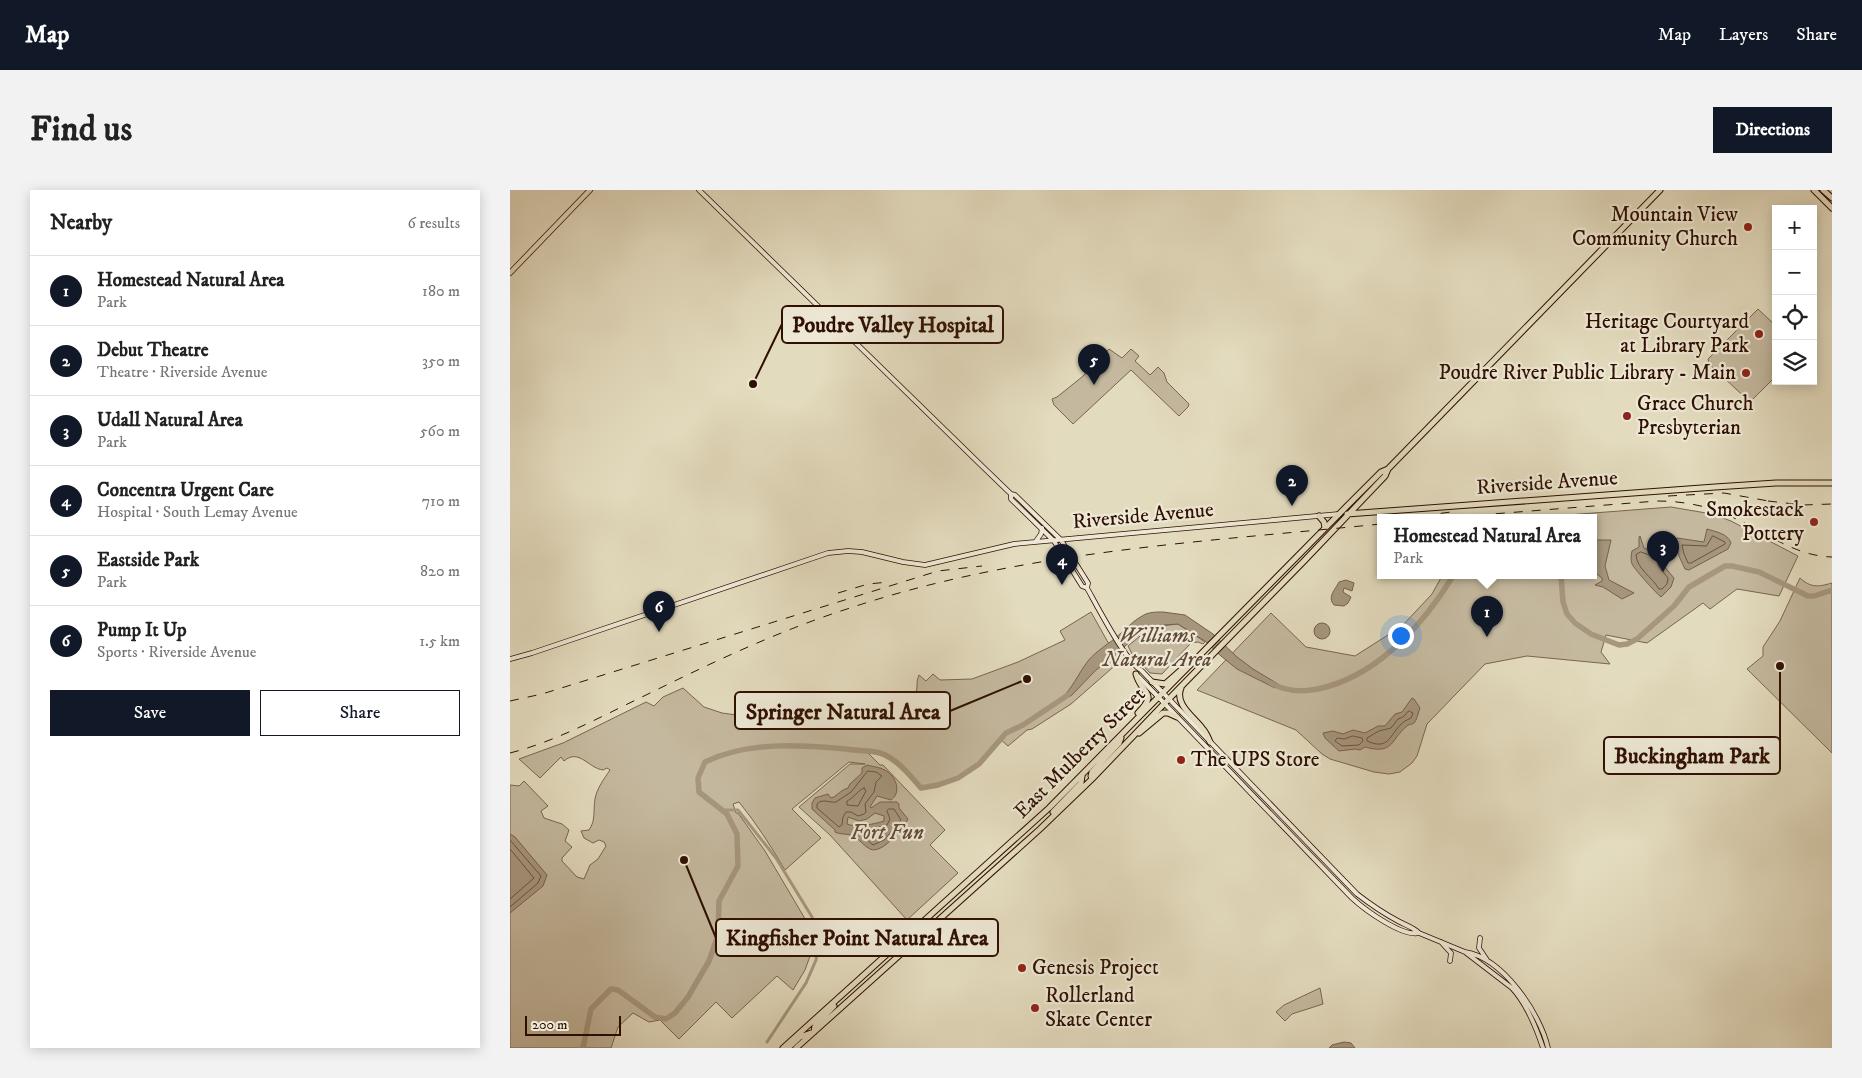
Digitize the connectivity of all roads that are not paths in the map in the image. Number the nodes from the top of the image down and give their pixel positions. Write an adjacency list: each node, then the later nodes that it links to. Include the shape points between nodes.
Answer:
1 (590, 190): 8 (main road)
2 (699, 190): 11 (main road)
3 (1660, 190): 9 (highway, East Mulberry Street)
4 (1814, 190): 7 (highway)
5 (1823, 190): 6 (highway)
6 (1832, 198)
7 (1832, 208)
8 (510, 273)
9 (1388, 468): 12 (highway, East Mulberry Street); 13 (highway, East Mulberry Street, via 1385,476)
10 (1832, 483): 13 (highway, Riverside Avenue, via 1715,487)
11 (1011, 494): 15 (main road); 18 (main road)
12 (1339, 514): 13 (highway, Riverside Avenue); 14 (main road, Riverside Avenue); 16 (highway, East Mulberry Street)
13 (1348, 514): 25 (highway, East Mulberry Street)
14 (1319, 516): 16 (highway); 18 (main road, Riverside Avenue)
15 (1042, 528): 17 (main road); 19 (main road)
16 (1325, 528): 22 (highway, East Mulberry Street)
17 (1054, 540): 18 (main road, Riverside Avenue); 19 (main road, Riverside Avenue); 20 (main road, via 1082,586)
18 (1061, 540): 20 (main road, via 1088,583)
19 (1036, 542): 21 (main road, Riverside Avenue, via 998,547 925,565 862,552 828,552)
20 (1087, 588): 23 (main road)
21 (510, 659)
22 (1192, 664): 24 (highway, via 1165,684); 26 (highway, East Mulberry Street)
23 (1136, 671): 24 (main road, via 1141,670); 27 (main road); 31 (highway, via 1149,698)
24 (1152, 682): 26 (main road)
25 (1183, 683): 28 (highway, East Mulberry Street); 34 (highway, via 1179,694 1186,711)
26 (1163, 693): 27 (highway, East Mulberry Street); 28 (main road)
27 (1158, 698): 29 (main road); 31 (highway, East Mulberry Street)
28 (1169, 698): 29 (highway, East Mulberry Street); 34 (main road)
29 (1164, 703): 30 (main road); 33 (highway, East Mulberry Street)
30 (1177, 717): 33 (highway, via 1161,714); 38 (main road, via 1359,905 1390,924)
31 (1130, 726): 32 (highway, East Mulberry Street)
32 (1124, 733): 35 (highway, East Mulberry Street); 36 (highway, via 1092,772)
33 (1130, 739): 36 (highway, East Mulberry Street)
34 (1210, 742): 38 (main road, via 1357,894)
35 (1082, 776): 37 (highway, via 1080,783); 44 (highway, East Mulberry Street)
36 (1092, 779): 37 (highway, East Mulberry Street)
37 (1033, 835): 45 (highway, East Mulberry Street)
38 (1419, 933): 40 (main road)
39 (1480, 938): 43 (main road, via 1479,948)
40 (1441, 942): 41 (main road); 42 (main road, via 1450,953)
41 (1465, 952): 43 (main road); 49 (main road, via 1517,993)
42 (1450, 961)
43 (1492, 965): 50 (main road, via 1524,997)
44 (845, 992): 45 (highway, via 815,1026); 46 (highway, East Mulberry Street)
45 (814, 1032): 47 (highway); 48 (highway, East Mulberry Street)
46 (783, 1048)
47 (788, 1048)
48 (796, 1048)
49 (1543, 1048)
50 (1548, 1048)

